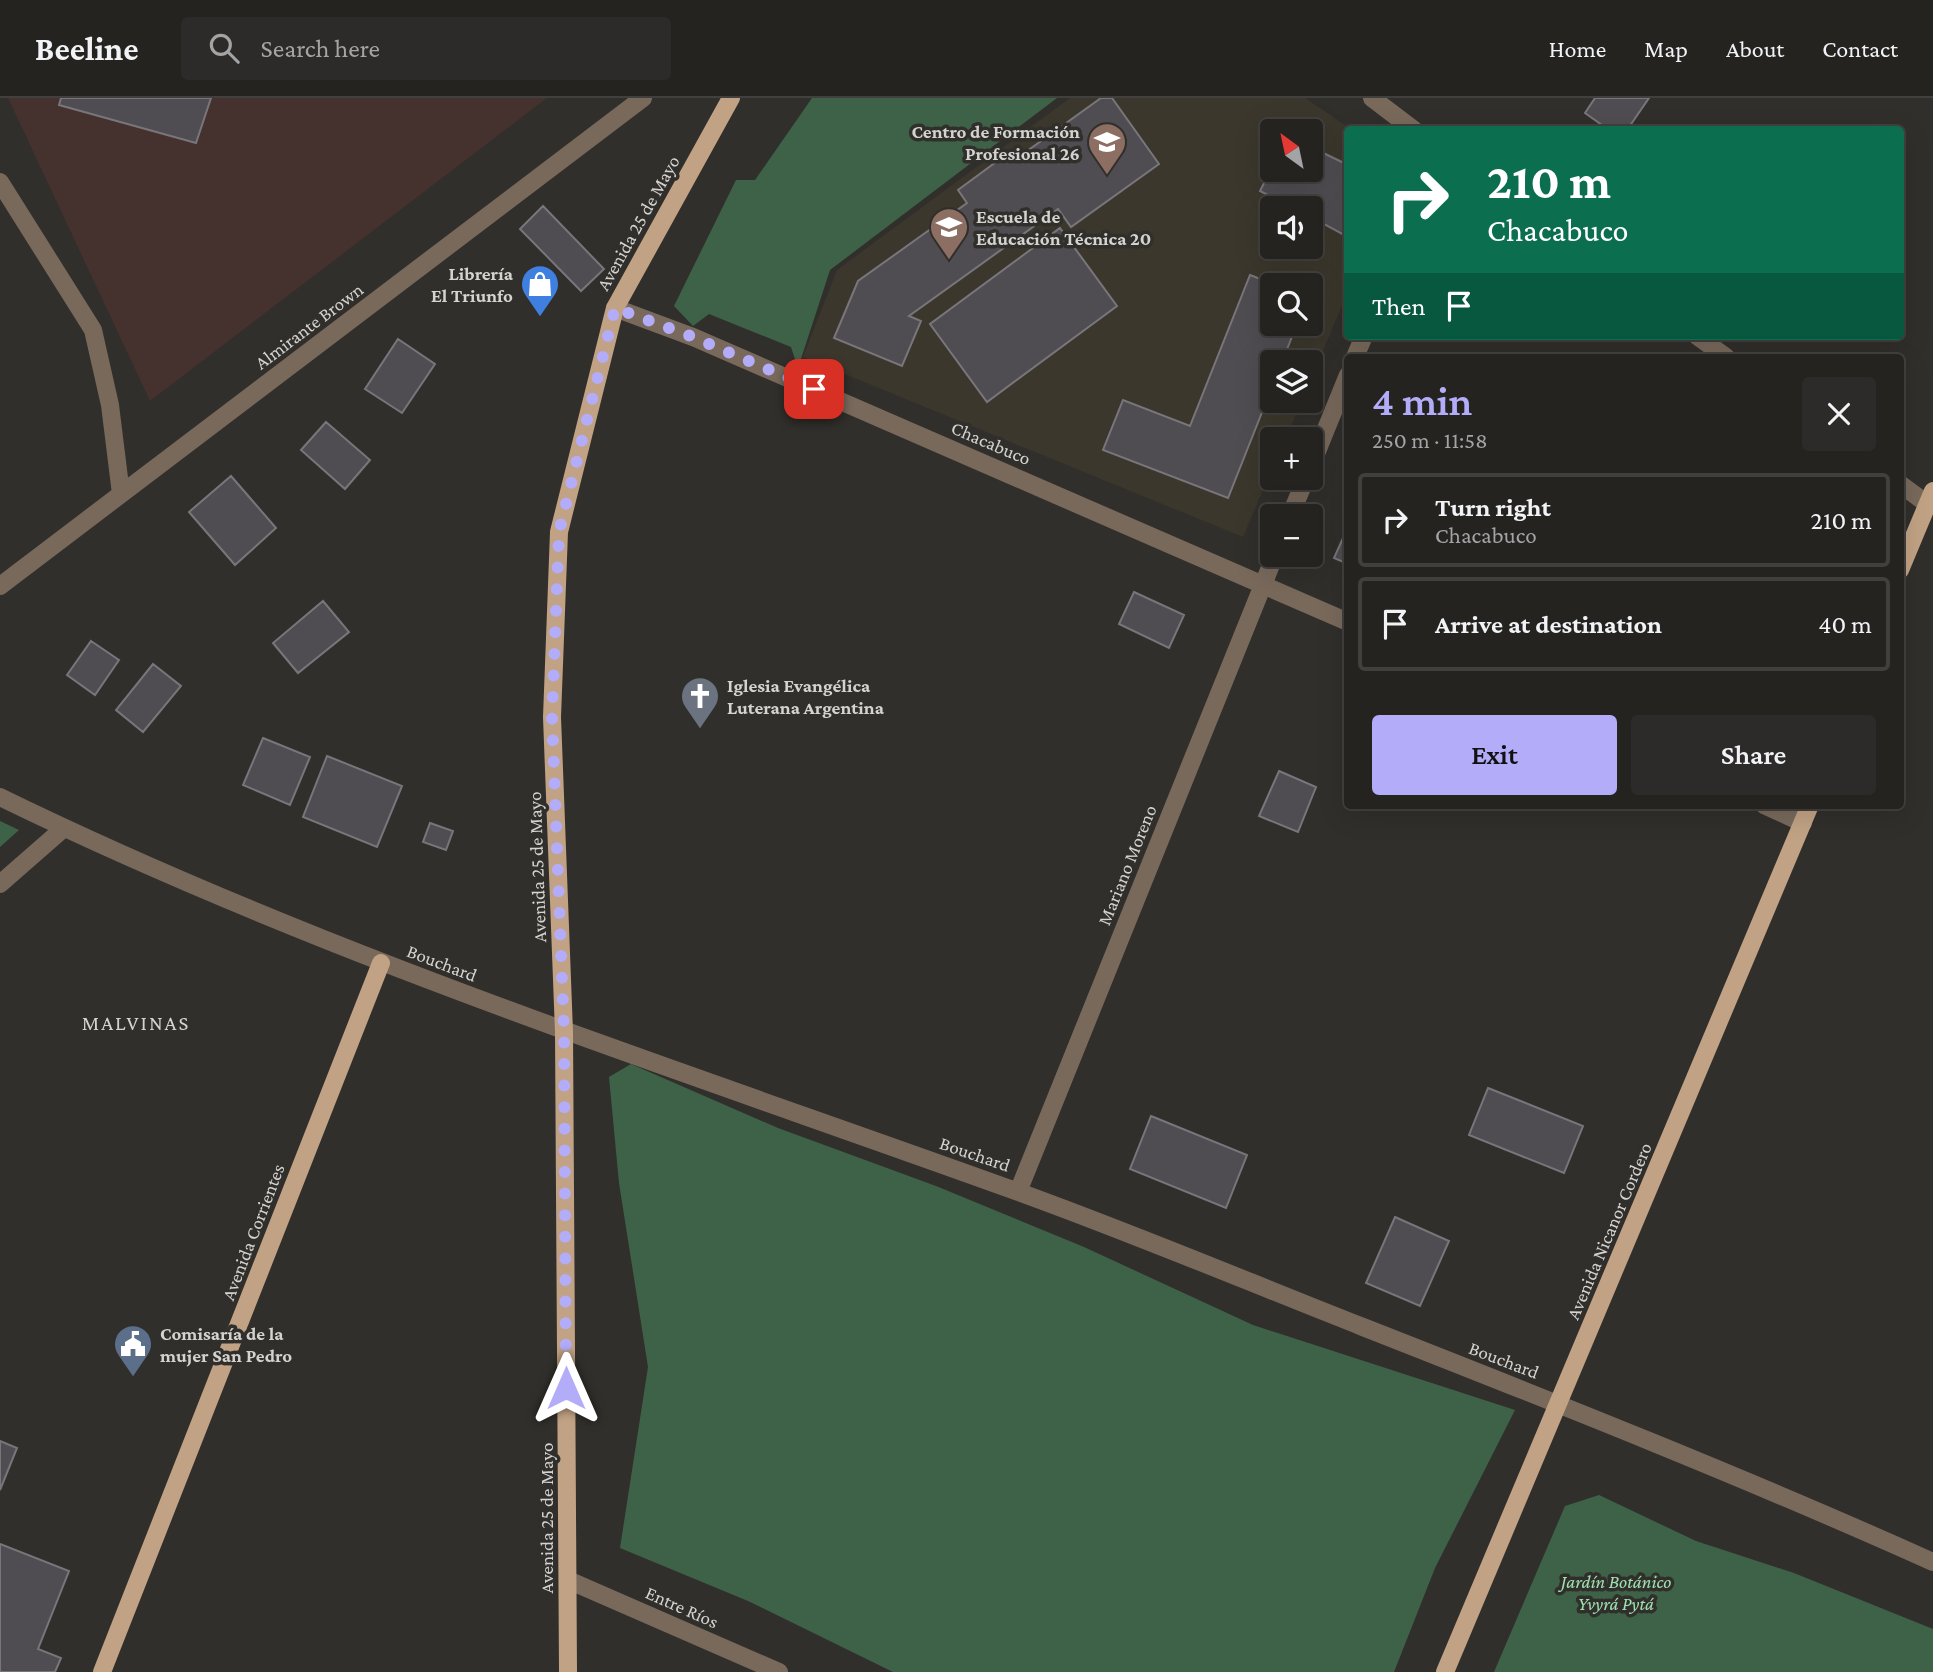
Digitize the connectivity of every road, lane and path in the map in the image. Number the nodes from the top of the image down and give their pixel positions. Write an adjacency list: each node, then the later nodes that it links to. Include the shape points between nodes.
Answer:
1 (643, 98): 12 (street, Almirante Brown)
2 (731, 98): 6 (main road, Avenida 25 de Mayo)
3 (1371, 98): 4 (street)
4 (1409, 126)
5 (0, 182): 12 (street, via 93,330 110,405)
6 (615, 308): 16 (street, Chacabuco, via 693,337); 26 (main road, Avenida 25 de Mayo, via 559,532 552,717)
7 (1703, 340): 8 (street)
8 (1722, 354)
9 (1344, 385): 10 (street)
10 (1323, 436)
11 (1904, 486): 13 (street)
12 (121, 494): 17 (street, Almirante Brown)
13 (1930, 497): 14 (main road)
14 (1904, 560)
15 (1270, 567): 16 (street, Mariano Moreno)
16 (1262, 584): 18 (street, Chacabuco); 27 (street, Mariano Moreno)
17 (0, 586)
18 (1344, 620)
19 (0, 797): 23 (street, Bouchard)
20 (1772, 809): 22 (street)
21 (1808, 809): 22 (main road, Avenida Nicanor Cordero)
22 (1803, 822): 28 (main road, Avenida Nicanor Cordero)
23 (64, 828): 24 (street); 25 (street, Bouchard)
24 (0, 884)
25 (381, 963): 26 (street, Bouchard); 31 (main road, Avenida Corrientes)
26 (564, 1031): 27 (street, Bouchard); 30 (main road, Avenida 25 de Mayo)
27 (1018, 1192): 28 (street, Bouchard)
28 (1559, 1404): 29 (street, Bouchard); 34 (main road, Avenida Nicanor Cordero)
29 (1933, 1562)
30 (568, 1580): 32 (main road, Avenida 25 de Mayo); 33 (street, Entre Ríos)
31 (103, 1672)
32 (568, 1672)
33 (779, 1672)
34 (1445, 1672)

